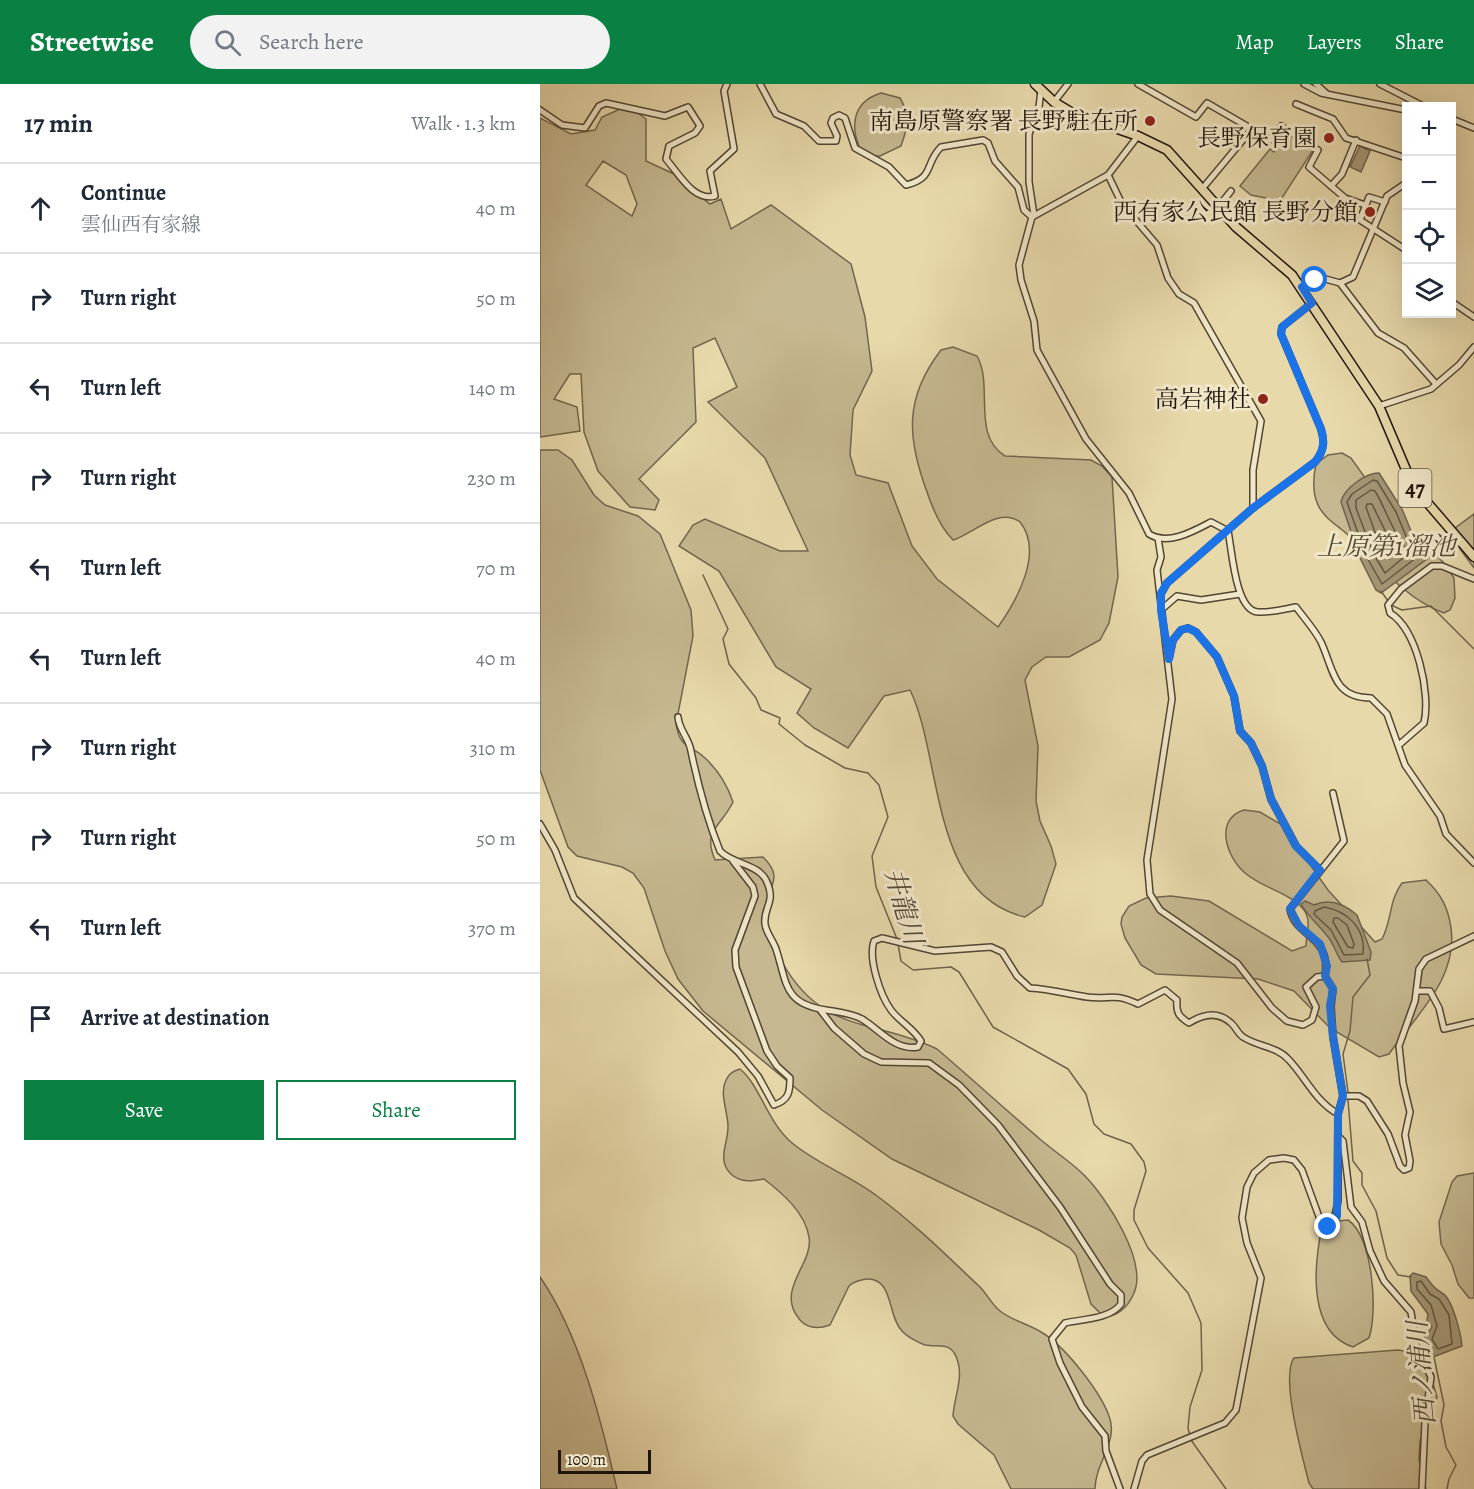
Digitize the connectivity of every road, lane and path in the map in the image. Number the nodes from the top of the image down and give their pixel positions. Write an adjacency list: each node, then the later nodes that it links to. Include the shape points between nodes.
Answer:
1 (727, 84): 14 (street, via 724,91 734,149 710,171 716,196 710,197 697,195 666,159 669,146 695,133 700,126 688,107 665,116 606,103 598,106 585,128 562,124)
2 (760, 84): 29 (street, via 776,114 804,126 819,141 836,141 831,123 839,115 845,118 855,148 889,167 906,185 927,175 941,147 983,140 1018,187 1024,210)
3 (1068, 84): 10 (street)
4 (1138, 84): 17 (street, via 1196,117 1207,103)
5 (1304, 84): 9 (street)
6 (1316, 84): 9 (street)
7 (1380, 84): 11 (street)
8 (1038, 87): 10 (main road, 47); 29 (street, via 1039,107 1029,134)
9 (1327, 94): 13 (street)
10 (1054, 102): 18 (main road, 47, via 1095,123)
11 (1415, 102)
12 (1296, 104): 19 (street, via 1333,119 1343,135)
13 (1402, 109)
14 (540, 110)
15 (1456, 121): 16 (street)
16 (1474, 128)
17 (1252, 129): 22 (street, via 1271,140 1281,126 1318,150 1309,167); 24 (street)
18 (1138, 136): 21 (street); 24 (main road, 47, via 1167,150)
19 (1356, 140): 20 (street); 22 (street, via 1342,174)
20 (1402, 156)
21 (1108, 175): 29 (street); 40 (street, via 1122,204 1157,245 1168,278 1179,294 1194,303 1261,421 1253,470)
22 (1331, 186): 27 (street, via 1345,198)
23 (1402, 186): 26 (street, via 1391,192)
24 (1202, 189): 28 (main road, 47)
25 (1231, 191): 28 (street)
26 (1385, 202): 27 (street, via 1371,196); 30 (street)
27 (1365, 205): 30 (street, via 1359,219)
28 (1218, 207): 33 (main road, 47)
29 (1033, 216): 42 (street, via 1019,265 1034,321 1037,350 1086,439 1129,493 1149,534)
30 (1374, 228): 31 (street); 32 (street, via 1357,272)
31 (1402, 247)
32 (1340, 283): 33 (street, via 1322,278); 38 (street, via 1378,333 1404,348)
33 (1302, 287): 34 (main road, 47)
34 (1312, 303): 39 (main road, 47); 40 (street, via 1288,320 1281,334 1321,429 1324,448 1315,462)
35 (1456, 305): 36 (street)
36 (1474, 317)
37 (1474, 347): 38 (street)
38 (1436, 384): 39 (street)
39 (1379, 406): 43 (main road, 47, via 1413,486)
40 (1253, 508): 41 (street)
41 (1228, 531): 42 (street, via 1211,522 1187,534); 45 (street, via 1167,583); 46 (street)
42 (1158, 538): 45 (street)
43 (1474, 556)
44 (1474, 579): 50 (street, via 1432,566 1401,589 1390,604 1389,613 1401,623 1423,672 1424,723)
45 (1161, 593): 47 (street)
46 (1240, 594): 47 (street, via 1201,600 1177,596); 50 (street, via 1256,612 1296,608 1320,639 1333,674 1346,693 1377,702 1387,714)
47 (1161, 610): 48 (street)
48 (1169, 659): 55 (street, via 1173,640 1188,628 1217,657 1234,696 1240,731 1262,766 1271,799 1296,846); 57 (street, via 1172,699 1147,860 1150,894 1160,910 1238,963 1272,1008 1296,1025 1308,1023 1316,1015 1315,1003 1306,987 1317,977)
49 (678, 717): 53 (street, via 716,841 720,851)
50 (1400, 744): 54 (street, via 1406,765 1440,816 1446,834)
51 (1333, 793): 55 (street, via 1344,841)
52 (540, 824): 53 (street, via 574,898 738,1052 758,1076 774,1105 786,1099 790,1078 767,1051 736,967 735,950 755,896 753,887)
53 (732, 860): 59 (street, via 764,876 771,895 765,926 786,987 793,996)
54 (1474, 863)
55 (1320, 870): 57 (street, via 1290,909 1299,926 1320,944 1327,966)
56 (1474, 936): 58 (street, via 1423,962)
57 (1325, 976): 61 (street, via 1333,989 1330,1006)
58 (1418, 991): 60 (street, via 1430,991 1434,996 1444,1029); 61 (street, via 1399,1046 1410,1112 1405,1135 1409,1168 1404,1170 1400,1166 1388,1134 1367,1101 1359,1096)
59 (820, 1010): 62 (street, via 849,1014 887,1039 918,1047 921,1041 891,1010 881,988 873,955 874,941 882,938 935,951 991,947 1002,952 1030,988 1089,997 1120,996 1138,1004 1165,990 1177,1000 1176,1010 1189,1023 1210,1014 1226,1019 1242,1036 1284,1055 1308,1088); 64 (street, via 864,1054 881,1062 929,1063 959,1085 998,1125 1121,1295 1116,1310 1065,1323 1052,1339 1082,1407 1105,1436 1106,1451)
60 (1474, 1022)
61 (1343, 1096): 62 (street)
62 (1338, 1114): 63 (street)
63 (1338, 1136): 65 (street, via 1338,1201 1333,1225 1322,1225 1302,1170 1294,1160 1269,1160 1254,1173 1247,1187 1242,1218 1261,1278 1236,1410 1225,1423 1147,1455); 66 (street, via 1343,1141 1351,1207 1362,1222 1384,1281 1411,1312 1416,1345 1431,1377)
64 (1120, 1489)
65 (1134, 1489)
66 (1422, 1489)

